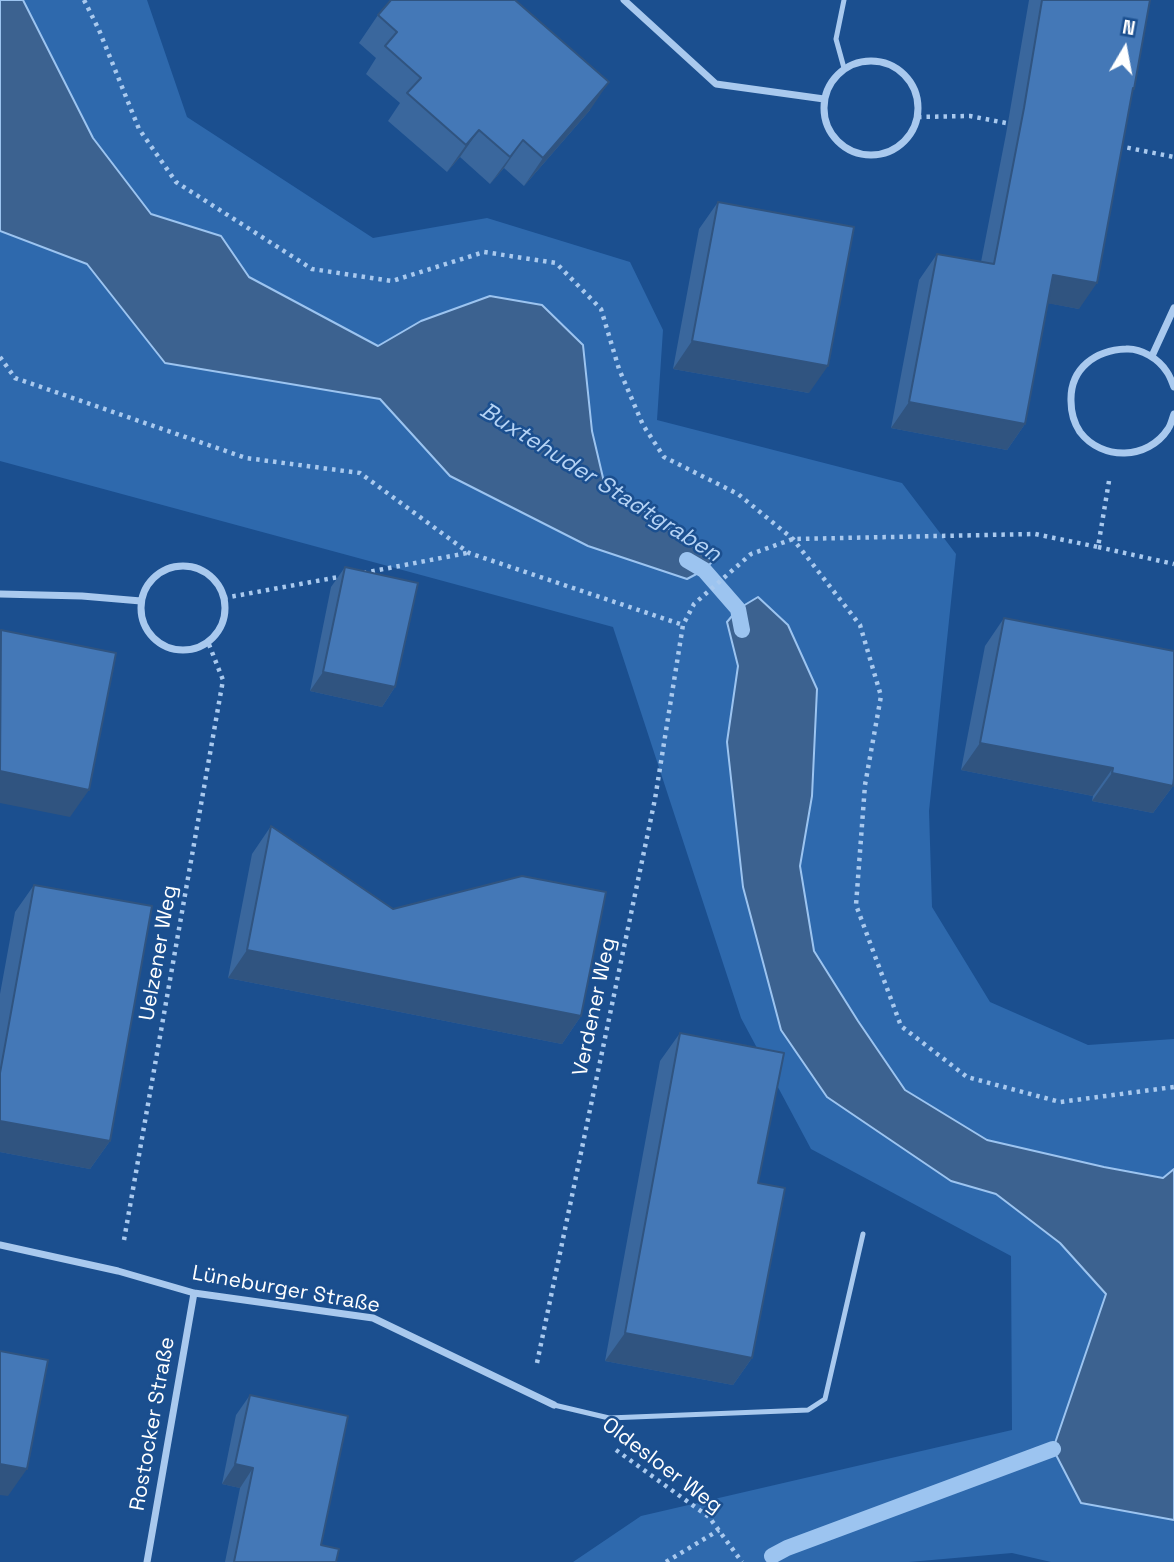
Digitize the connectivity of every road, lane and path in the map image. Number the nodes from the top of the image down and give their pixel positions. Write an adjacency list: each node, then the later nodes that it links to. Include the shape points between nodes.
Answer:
1 (85, 0): 16 (path, via 139,129 176,182 312,269 392,281 484,252 556,263 601,309 619,369 643,425 664,457 738,494)
2 (624, 0): 5 (street, via 716,84)
3 (844, 0): 4 (lane, via 836,38)
4 (844, 68): 5 (street); 6 (street, via 861,61 880,61 897,68 911,81 918,98)
5 (824, 99): 6 (street, via 832,135 845,148 863,155 881,155 898,147 911,134)
6 (918, 117): 7 (path, via 970,116)
7 (1011, 124)
8 (1119, 146): 9 (path)
9 (1174, 157)
10 (1174, 309): 11 (street)
11 (1152, 356): 13 (street, via 1167,371); 15 (street, via 1133,349 1112,349 1078,372 1071,391 1071,412 1080,431 1095,446)
12 (0, 357): 18 (path, via 15,378 246,458 360,473)
13 (1174, 387)
14 (1174, 414): 15 (street, via 1154,444 1135,453)
15 (1114, 454): 17 (path)
16 (793, 539): 17 (path, via 1035,534); 25 (path, Verdener Weg, via 751,554 694,604); 27 (path, via 860,625 881,696 865,785 856,905 901,1026 967,1077 1060,1102)
17 (1098, 547): 19 (path)
18 (469, 553): 20 (path); 25 (path)
19 (1174, 564)
20 (360, 573)
21 (346, 576): 23 (path)
22 (0, 594): 24 (street)
23 (224, 598): 24 (street, via 217,583 190,565 158,573); 26 (street, via 225,615)
24 (141, 601): 26 (street, via 141,618 160,643 175,650)
25 (683, 625): 32 (path, Verdener Weg, via 655,799)
26 (208, 642): 30 (path, Uelzener Weg, via 223,680)
27 (1174, 1087)
28 (863, 1234): 33 (lane, via 825,1399 808,1410 609,1418)
29 (0, 1245): 30 (street, Lüneburger Straße)
30 (118, 1272): 31 (street, Lüneburger Straße)
31 (194, 1293): 32 (street, Lüneburger Straße, via 373,1318); 36 (street, Rostocker Straße)
32 (531, 1394): 33 (street, Lüneburger Straße)
33 (554, 1405)
34 (609, 1445): 35 (path, Oldesloer Weg, via 709,1517)
35 (719, 1530): 37 (path); 38 (path, Oldesloer Weg)
36 (147, 1562)
37 (666, 1562)
38 (742, 1562)

